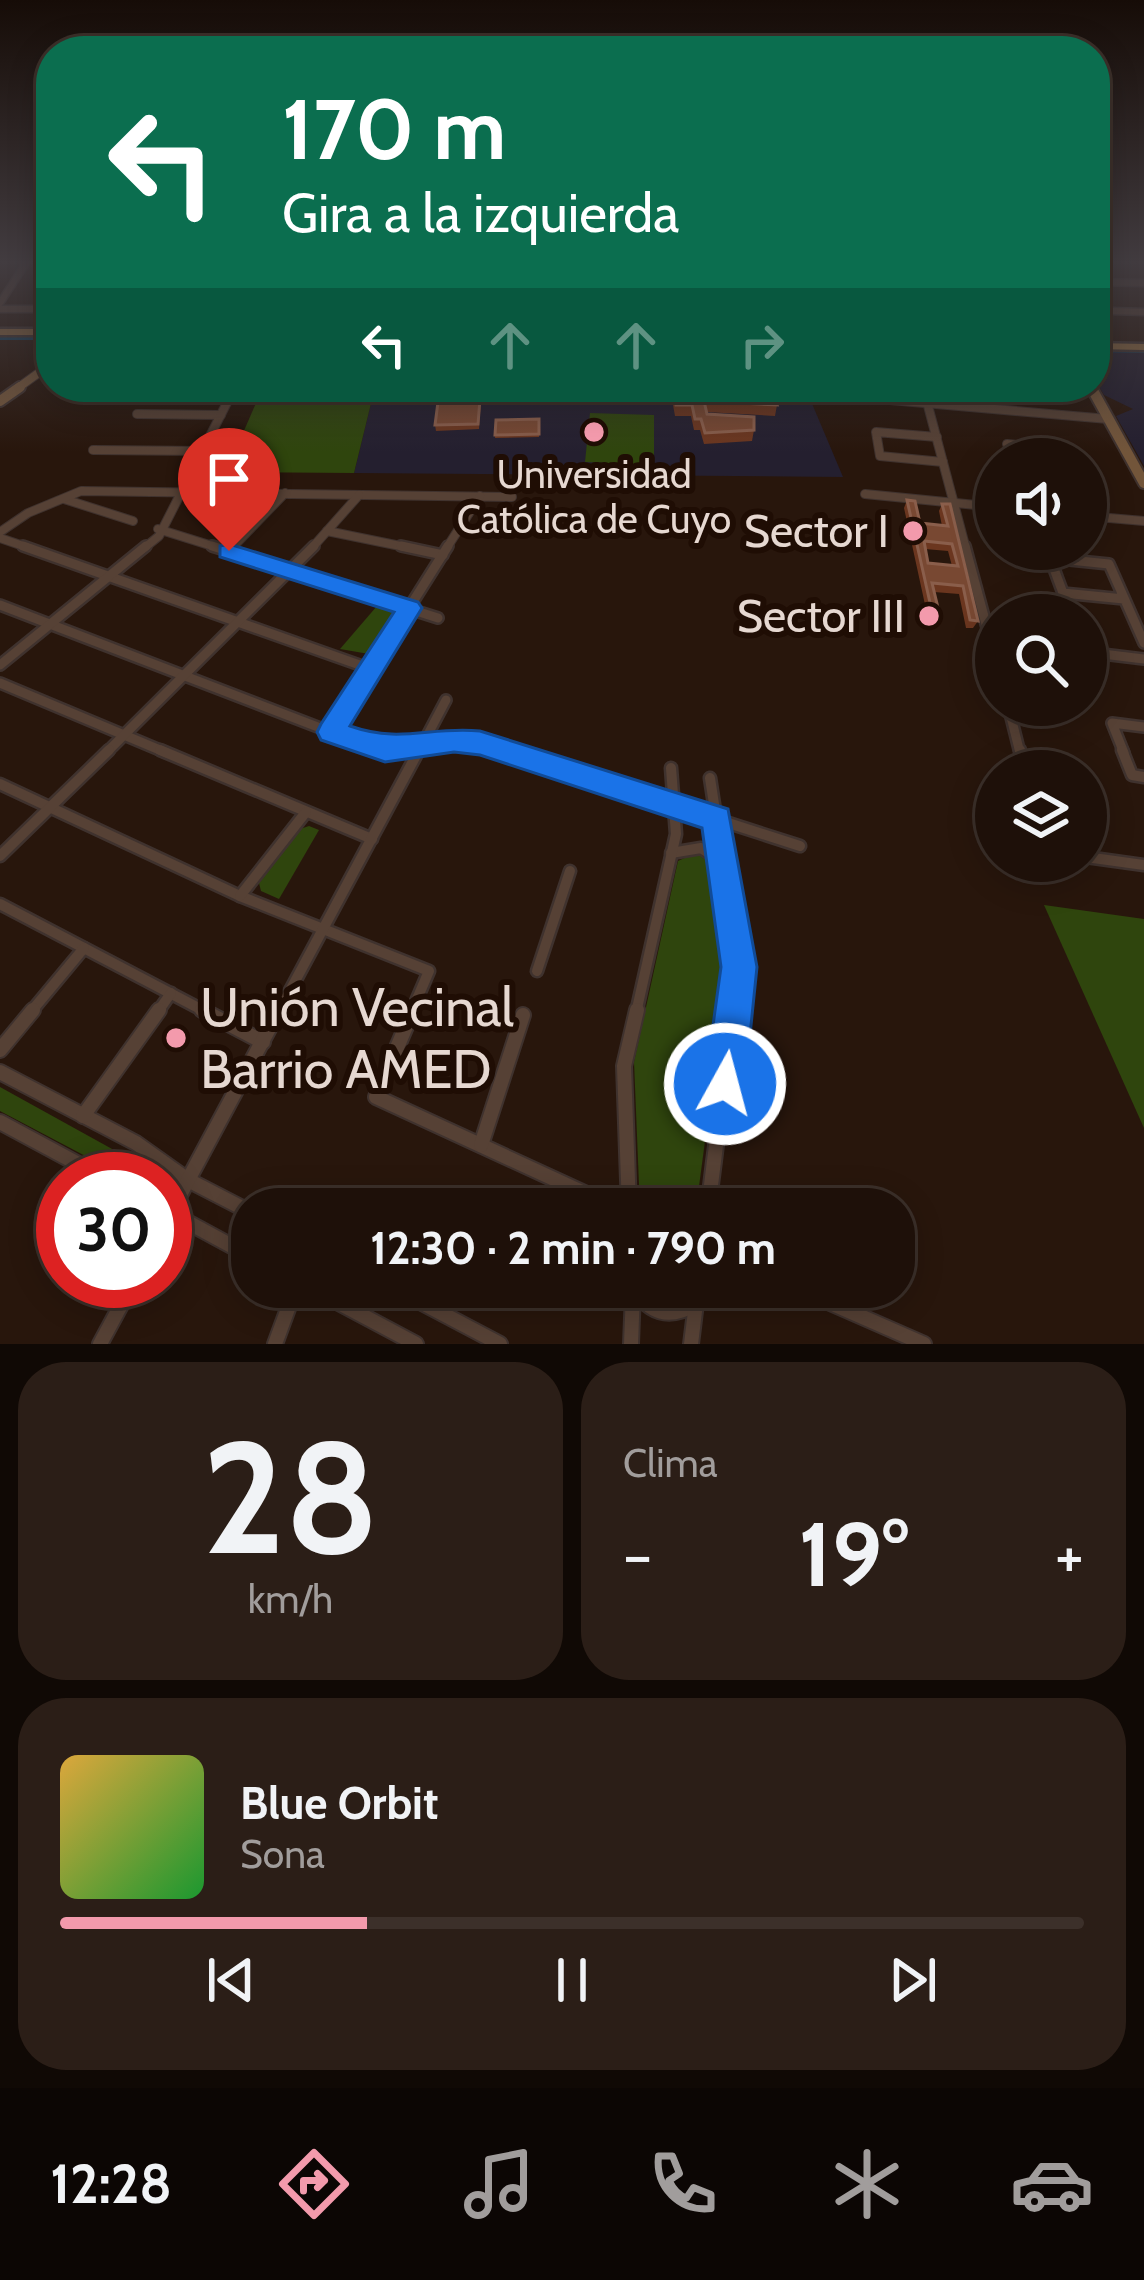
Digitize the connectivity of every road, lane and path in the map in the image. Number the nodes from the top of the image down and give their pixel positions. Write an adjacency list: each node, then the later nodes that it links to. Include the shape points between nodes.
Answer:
1 (0, 332): 2 (main road)
2 (36, 332)
3 (1110, 345): 4 (main road)
4 (1144, 346)
5 (36, 375): 6 (main road)
6 (0, 401)
7 (224, 402): 12 (street)
8 (907, 402): 10 (street)
9 (1098, 402): 13 (main road)
10 (928, 404): 13 (street); 14 (street)
11 (137, 414): 12 (street)
12 (218, 415): 16 (street)
13 (1108, 419): 18 (main road)
14 (937, 437): 17 (street); 17 (street, via 876,432 880,456)
15 (94, 450): 16 (street)
16 (200, 451): 19 (street)
17 (943, 462): 26 (street)
18 (1144, 483)
19 (180, 492): 20 (street); 25 (street, via 82,490); 31 (street)
20 (285, 494): 22 (street); 34 (street)
21 (865, 494): 26 (street)
22 (359, 495): 23 (street); 32 (street)
23 (480, 496): 24 (street); 35 (street)
24 (512, 497)
25 (62, 499): 29 (street); 33 (street)
26 (954, 503): 27 (street); 38 (street)
27 (975, 505)
28 (1107, 517): 30 (street)
29 (133, 521)
30 (1144, 521)
31 (161, 530): 34 (street); 37 (street)
32 (327, 531): 35 (street); 36 (street)
33 (0, 535): 37 (street)
34 (229, 551): 36 (street)
35 (443, 555): 41 (street)
36 (292, 572): 41 (street); 43 (street)
37 (110, 577): 43 (street); 44 (street)
38 (980, 594)
39 (1124, 599): 39 (street, via 1108,564 1050,557 1063,592); 45 (street)
40 (0, 605): 44 (street)
41 (410, 608): 42 (street); 49 (street)
42 (438, 618)
43 (241, 621): 49 (street); 50 (street)
44 (50, 625): 48 (street); 50 (street)
45 (1144, 643)
46 (1107, 655): 47 (street)
47 (1144, 659)
48 (0, 665)
49 (371, 668): 54 (street)
50 (184, 676): 54 (street); 55 (street)
51 (0, 683): 55 (street)
52 (446, 700): 56 (street)
53 (1144, 727): 58 (street, via 1112,723 1132,776)
54 (331, 732): 56 (street, via 376,749)
55 (124, 735): 62 (street); 63 (street)
56 (421, 747): 61 (street, via 480,743); 65 (street)
57 (670, 767): 61 (street)
58 (1144, 777)
59 (710, 778): 64 (street)
60 (0, 784): 62 (street)
61 (675, 806): 64 (street); 67 (street)
62 (50, 808): 68 (street); 73 (street)
63 (307, 812): 65 (street); 73 (street)
64 (716, 819): 66 (street); 70 (street)
65 (372, 839): 75 (street)
66 (800, 846)
67 (671, 854): 70 (street, via 701,848); 91 (street, via 624,1066)
68 (0, 856)
69 (1107, 860): 71 (street)
70 (724, 866): 92 (street, via 739,967)
71 (1144, 866)
72 (570, 871): 77 (street)
73 (240, 896): 75 (street)
74 (0, 904): 76 (street)
75 (323, 930): 80 (street); 85 (street, via 429,970 376,1097)
76 (84, 948): 78 (street); 81 (street)
77 (537, 971)
78 (171, 994): 80 (street); 83 (street)
79 (523, 1015): 85 (street)
80 (262, 1042): 88 (street)
81 (0, 1050)
82 (0, 1072): 83 (street)
83 (83, 1115): 87 (street)
84 (0, 1122): 86 (street)
85 (481, 1145): 90 (street)
86 (56, 1152)
87 (149, 1152)
88 (192, 1173)
89 (192, 1182): 93 (street)
90 (574, 1188)
91 (628, 1188)
92 (711, 1188)
93 (231, 1202)
94 (192, 1228): 95 (street)
95 (231, 1247)
96 (119, 1308): 105 (street)
97 (288, 1308): 106 (street)
98 (348, 1308): 107 (street)
99 (432, 1308): 108 (street)
100 (632, 1308): 109 (street)
101 (647, 1308): 102 (street, via 661,1316)
102 (686, 1308)
103 (695, 1308): 110 (street)
104 (842, 1308): 111 (street)
105 (100, 1344)
106 (275, 1344)
107 (416, 1344)
108 (500, 1344)
109 (631, 1344)
110 (691, 1344)
111 (924, 1344)

